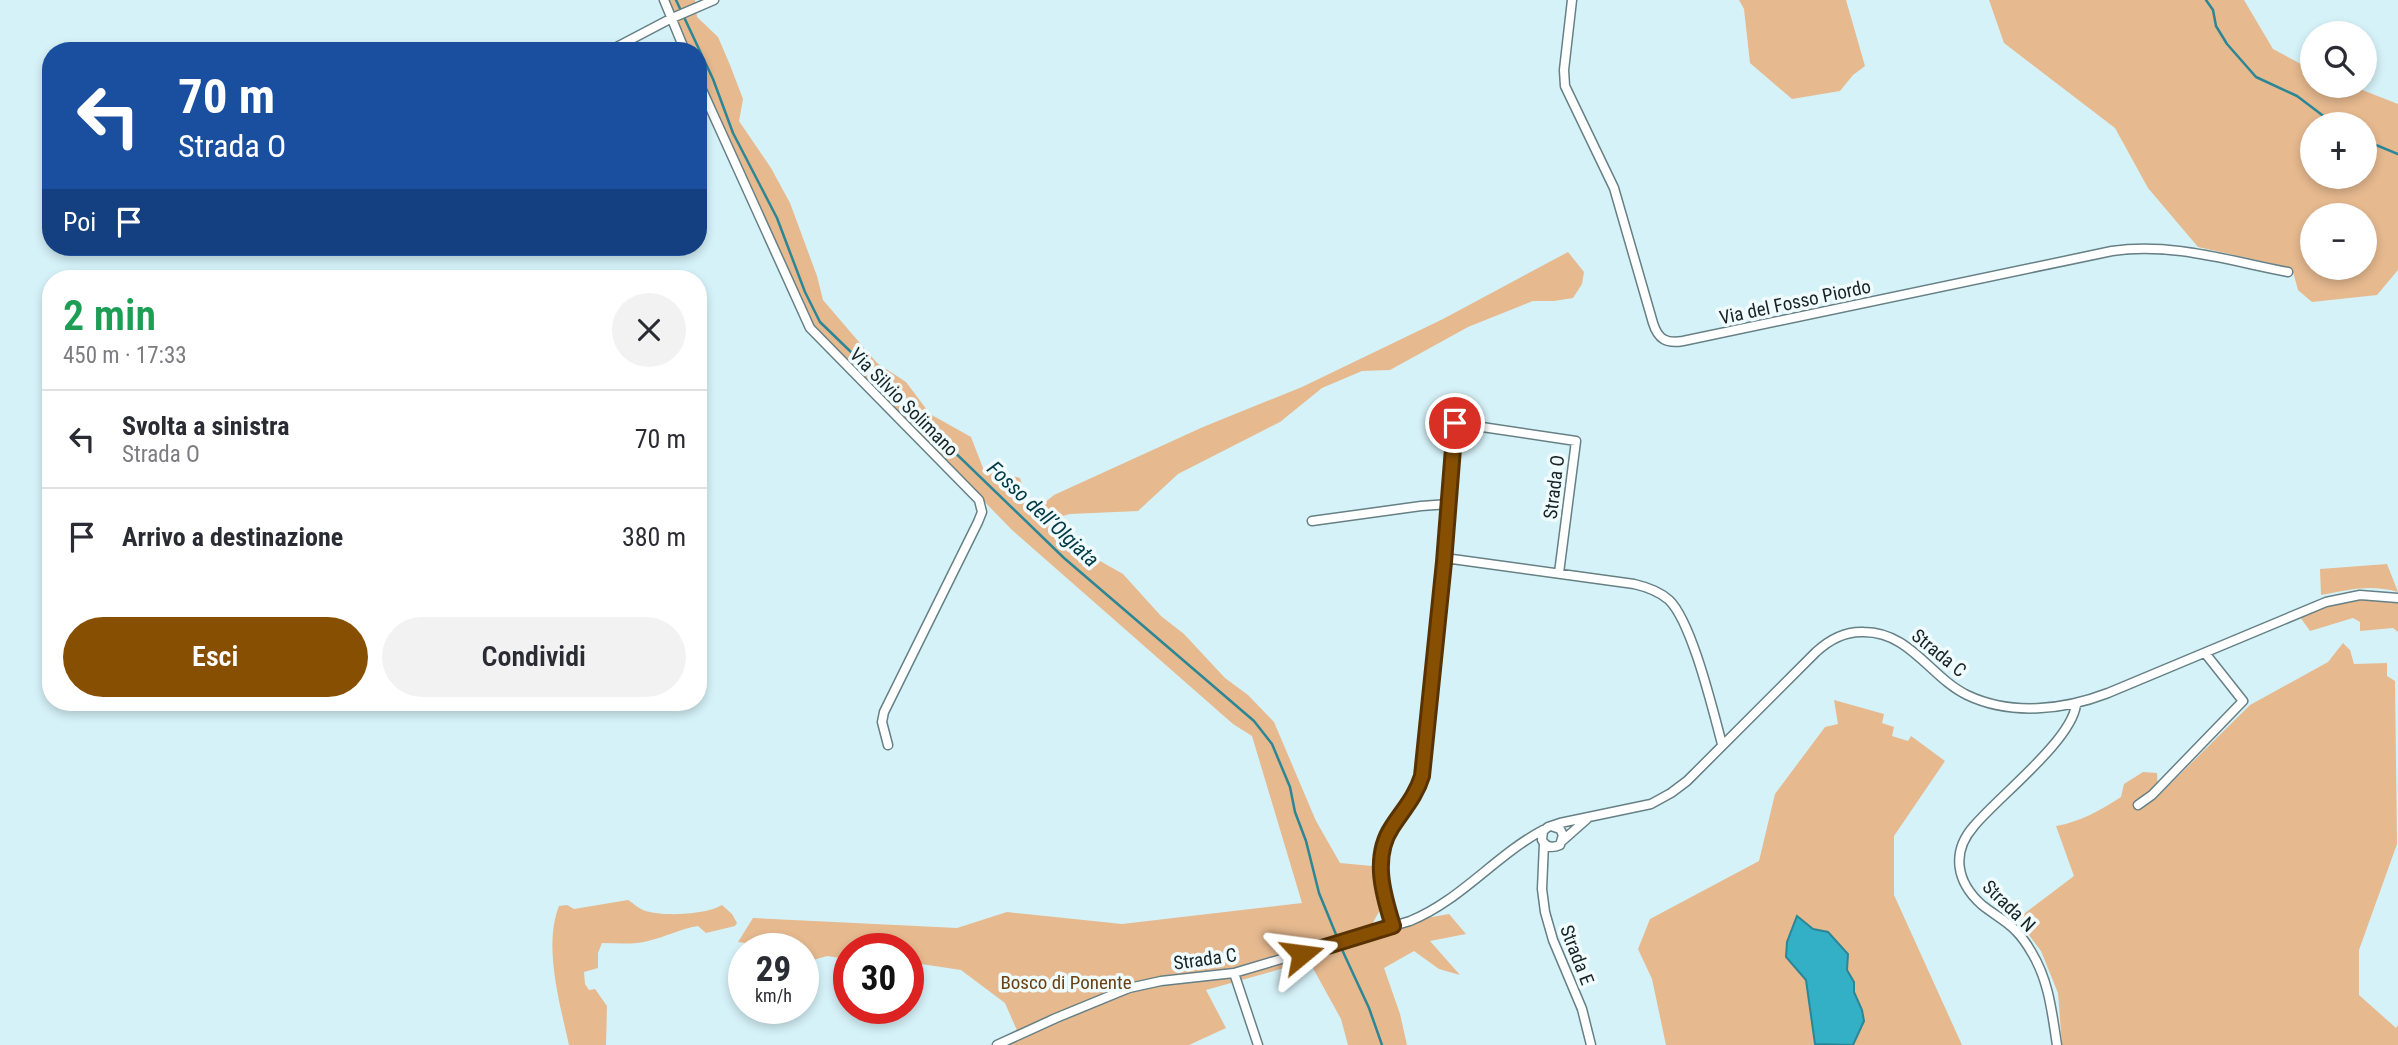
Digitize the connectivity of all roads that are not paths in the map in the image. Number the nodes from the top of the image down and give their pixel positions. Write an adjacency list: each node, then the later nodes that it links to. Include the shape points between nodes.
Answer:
1 (664, 0): 4 (street)
2 (714, 0): 4 (street)
3 (1572, 0): 8 (street, Via del Fosso Piordo, via 1566,90 1611,178 1653,323 1667,341 2138,248 2167,248)
4 (678, 15): 5 (street); 6 (street)
5 (626, 42)
6 (683, 42)
7 (707, 101): 17 (street, Via Silvio Solimano, via 810,328 981,506 978,522 884,712)
8 (2288, 272)
9 (1449, 504): 10 (street); 11 (street, Strada O); 12 (street, Strada O, via 1455,423 1576,441)
10 (1312, 521)
11 (1445, 558): 12 (street); 25 (street, Strada O, via 1422,776 1381,849 1384,892)
12 (1559, 573): 16 (street, via 1634,584 1669,600 1678,611 1700,668)
13 (2398, 598): 14 (street, Strada C, via 2360,595 2334,600)
14 (2205, 653): 15 (street, Strada C); 18 (street, via 2243,701)
15 (2077, 705): 16 (street, Strada C, via 2015,707 1979,700 1949,684 1897,639 1877,632 1854,632 1836,637 1816,652); 30 (street, Strada N, via 2070,724 1972,828 1958,856 1971,892 2016,931 2039,965)
16 (1723, 744): 19 (street, Strada C, via 1661,800)
17 (888, 745)
18 (2138, 804)
19 (1589, 817): 20 (street, Strada C); 23 (street)
20 (1548, 827): 21 (street, Strada C); 22 (street); 23 (street, via 1562,832)
21 (1524, 841): 22 (street); 25 (street, Strada C, via 1436,907)
22 (1543, 842): 23 (street, via 1552,847); 24 (street, Strada E)
23 (1561, 843): 24 (street)
24 (1544, 874): 29 (street, Strada E, via 1542,895 1549,927 1582,1009)
25 (1393, 926): 26 (street, Strada C)
26 (1234, 974): 27 (street, Strada C, via 1129,988); 28 (street)
27 (997, 1045)
28 (1258, 1045)
29 (1591, 1045)
30 (2057, 1045)

